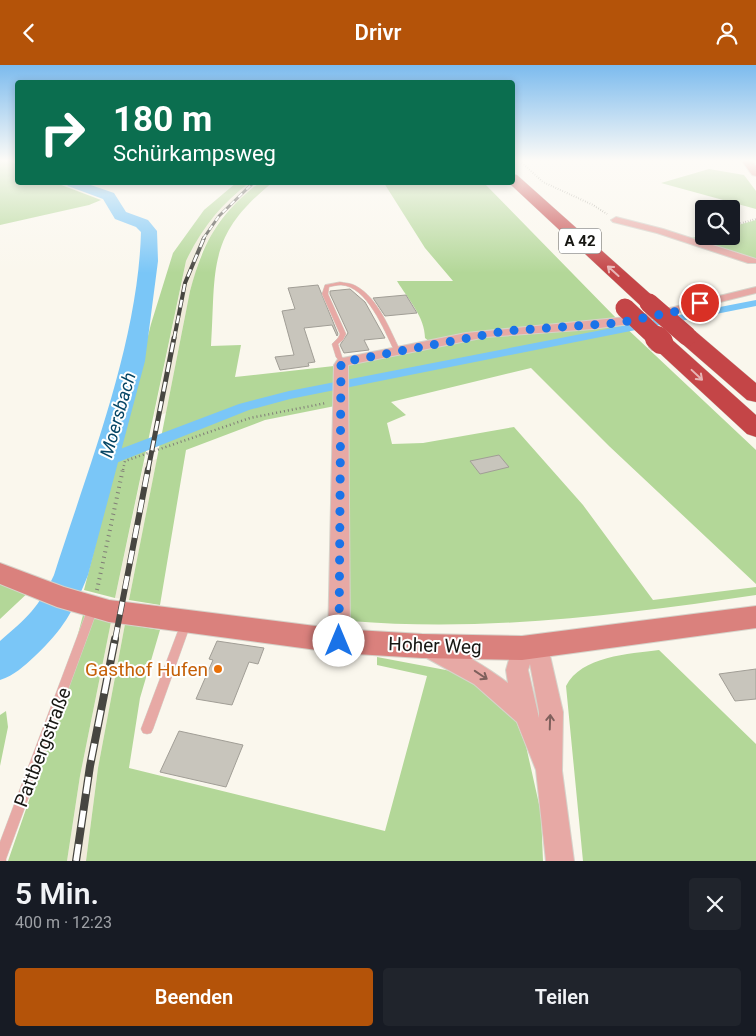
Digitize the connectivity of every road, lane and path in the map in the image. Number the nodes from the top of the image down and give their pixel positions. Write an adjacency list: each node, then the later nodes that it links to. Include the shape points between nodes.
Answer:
1 (511, 198): 4 (highway)
2 (534, 198): 14 (highway, A 42, one-way to 2, bridge)
3 (577, 198): 6 (path)
4 (526, 213)
5 (756, 219): 7 (path)
6 (616, 220): 8 (street)
7 (740, 223)
8 (755, 261)
9 (756, 290): 11 (street, via 618,323 505,331)
10 (618, 301): 15 (highway, one-way to 15, bridge)
11 (397, 350): 12 (street); 12 (lane, via 360,289 350,284 334,284 327,286 325,294 343,334 335,344)
12 (343, 362): 13 (street)
13 (340, 389): 17 (path, via 125,461); 20 (street)
14 (756, 395)
15 (756, 429)
16 (0, 573): 17 (main road, Hoher Weg)
17 (69, 600): 19 (main road, Hoher Weg); 26 (lane, Pattbergstraße)
18 (756, 617): 22 (main road, Hoher Weg)
19 (186, 621): 20 (main road, Hoher Weg); 24 (lane)
20 (339, 641): 21 (main road, Hoher Weg)
21 (422, 646): 22 (main road, Hoher Weg); 23 (street, one-way to 23, via 466,665 500,688)
22 (529, 647): 23 (street, via 517,670); 25 (street, one-way to 22, via 551,712)
23 (526, 715): 25 (street)
24 (148, 729)
25 (549, 771): 27 (street)
26 (0, 859)
27 (560, 861)

